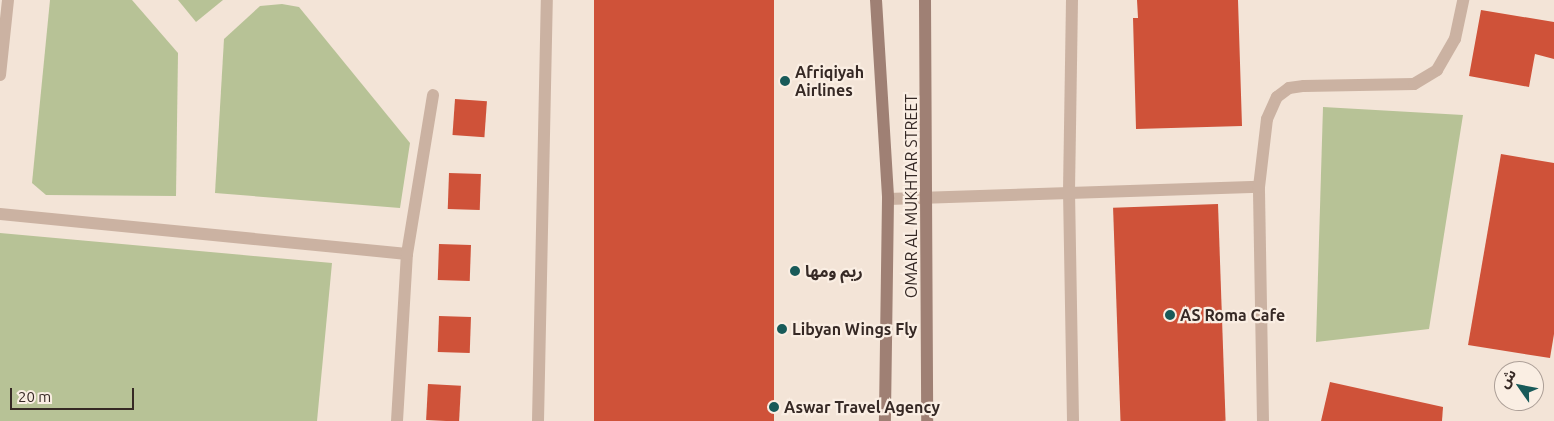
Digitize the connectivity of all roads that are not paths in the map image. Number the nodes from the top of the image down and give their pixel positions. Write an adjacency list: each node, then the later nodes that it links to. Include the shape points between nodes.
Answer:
1 (8, 0): 7 (street)
2 (547, 0): 16 (street)
3 (876, 0): 12 (main road, OMAR AL MUKHTAR STREET)
4 (925, 0): 11 (main road, OMAR AL MUKHTAR STREET)
5 (1072, 0): 10 (street)
6 (1463, 0): 9 (street, via 1455,39 1436,70 1414,84 1304,86 1289,88 1277,97 1267,119)
7 (0, 75)
8 (434, 95): 14 (street)
9 (1259, 187): 10 (street); 20 (street)
10 (1069, 191): 11 (street); 19 (street)
11 (928, 196): 12 (street); 18 (main road, OMAR AL MUKHTAR STREET)
12 (888, 199): 17 (main road, OMAR AL MUKHTAR STREET)
13 (0, 214): 14 (street)
14 (407, 254): 15 (street)
15 (397, 421)
16 (538, 421)
17 (886, 421)
18 (927, 421)
19 (1073, 421)
20 (1263, 421)

